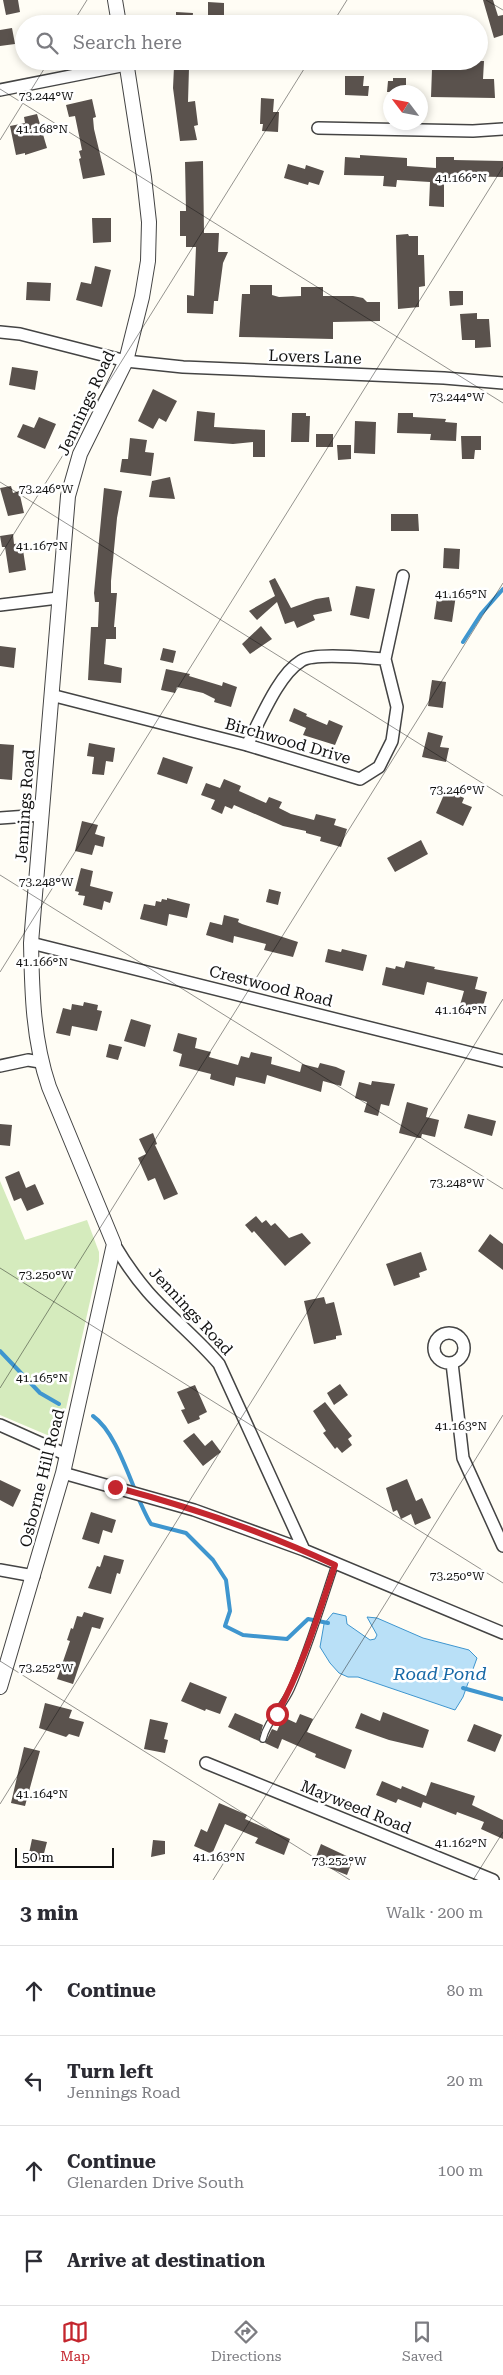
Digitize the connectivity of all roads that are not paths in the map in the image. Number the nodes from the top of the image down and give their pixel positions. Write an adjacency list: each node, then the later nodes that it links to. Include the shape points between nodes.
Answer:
1 (115, 0): 2 (street)
2 (118, 15)
3 (93, 70): 5 (street)
4 (127, 70): 9 (street, Jennings Road, via 148,222 145,280)
5 (0, 90)
6 (318, 128): 7 (street)
7 (503, 130)
8 (0, 332): 9 (street, Lovers Lane, via 20,334)
9 (126, 361): 10 (street, Lovers Lane, via 241,371); 12 (street, Jennings Road, via 74,474 68,496)
10 (503, 383)
11 (403, 576): 14 (street, Birchwood Drive)
12 (58, 598): 13 (street); 15 (street, Jennings Road)
13 (0, 605)
14 (385, 659): 16 (street, via 328,656 302,660 286,674); 16 (street, Birchwood Drive, via 397,707 392,741 379,767 360,779)
15 (51, 695): 16 (street, Birchwood Drive); 17 (street, Jennings Road)
16 (247, 745)
17 (42, 815): 18 (street); 19 (street, Jennings Road)
18 (0, 818)
19 (31, 943): 20 (street, Crestwood Road); 21 (street, Jennings Road, via 32,1010)
20 (503, 1061)
21 (40, 1062): 22 (street, via 28,1060); 23 (street, Jennings Road)
22 (0, 1066)
23 (114, 1244): 26 (street, Osborne Hill Road); 29 (street, Jennings Road, via 134,1276 219,1364)
24 (452, 1363): 28 (street, via 463,1458)
25 (0, 1425): 26 (street)
26 (67, 1455): 27 (street, Osborne Hill Road)
27 (63, 1473): 29 (street, via 144,1495); 32 (street, Osborne Hill Road)
28 (503, 1546)
29 (304, 1550): 30 (street)
30 (335, 1565): 33 (street); 35 (lane, via 316,1627 290,1690 265,1728)
31 (0, 1570): 32 (street)
32 (34, 1576): 34 (street, Osborne Hill Road)
33 (503, 1634)
34 (0, 1687)
35 (263, 1739)
36 (206, 1763): 37 (street, Mayweed Road)
37 (493, 1880)

